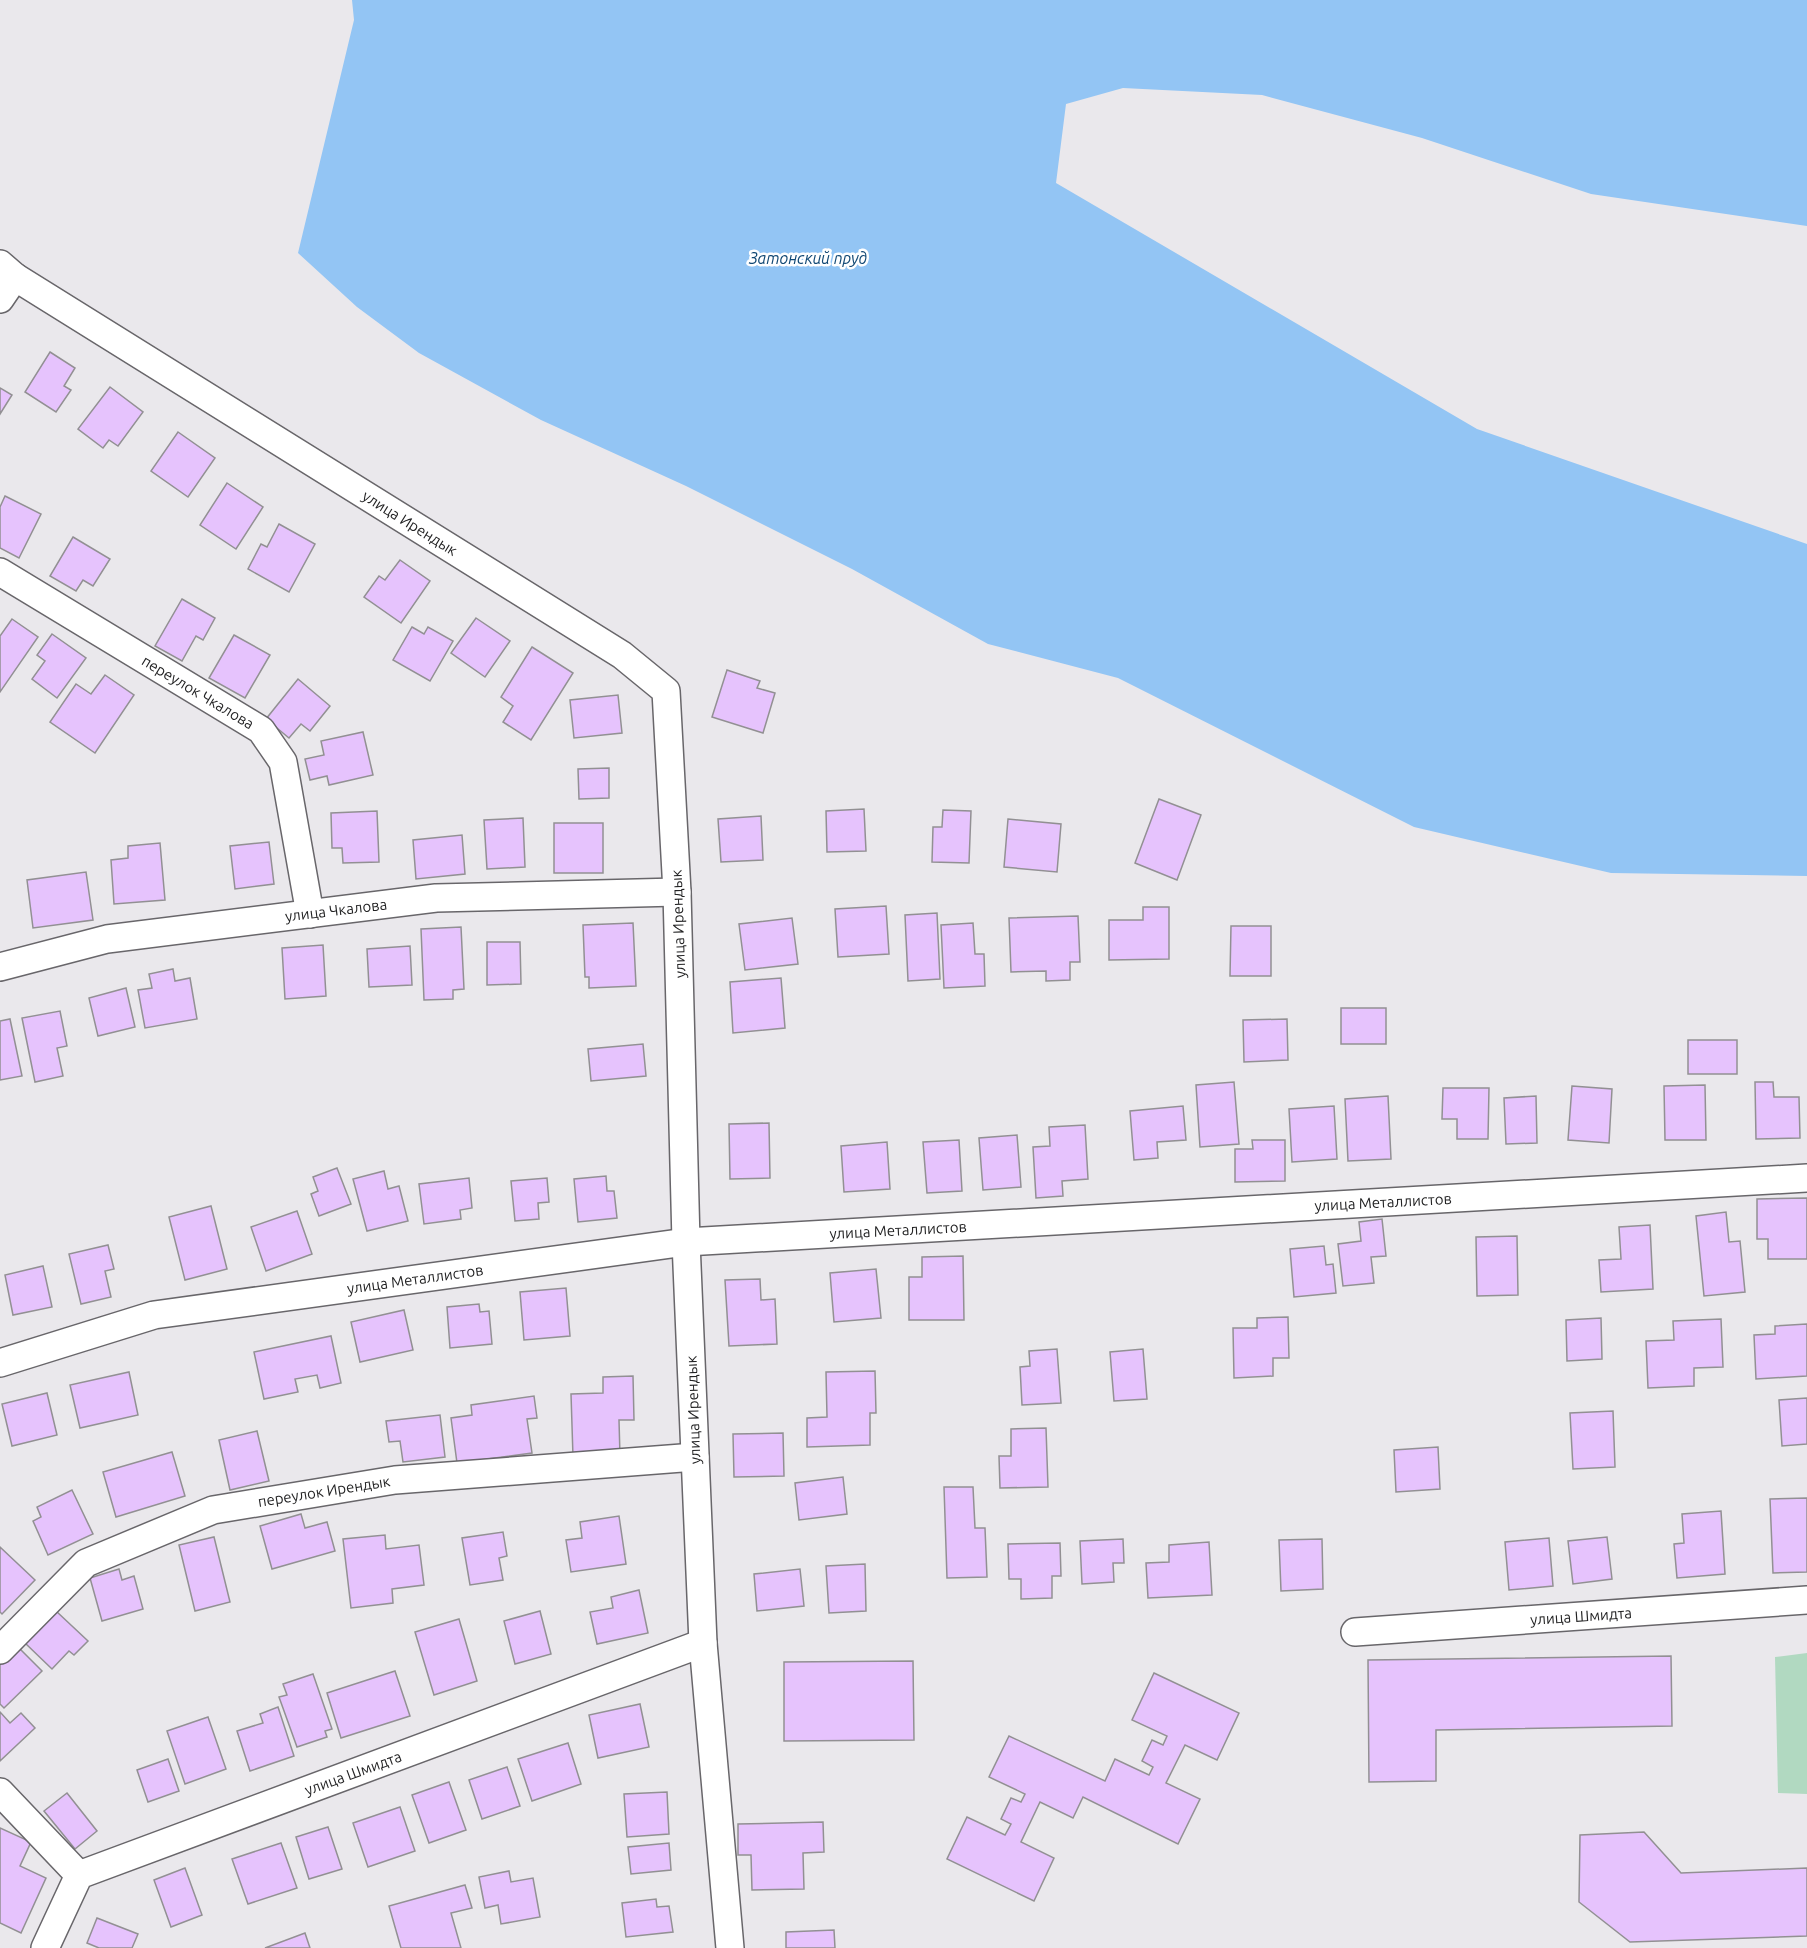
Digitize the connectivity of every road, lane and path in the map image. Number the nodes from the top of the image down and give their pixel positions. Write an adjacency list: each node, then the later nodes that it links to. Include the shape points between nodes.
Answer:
1 (5, 280): 3 (street, улица Ирендык, via 622,655 666,691)
2 (0, 572): 4 (street, переулок Чкалова, via 261,730 283,762)
3 (677, 892): 4 (street, улица Чкалова, via 436,898); 7 (street, улица Ирендык)
4 (310, 914): 5 (street, улица Чкалова, via 107,939)
5 (0, 967)
6 (1807, 1178): 7 (street, улица Металлистов)
7 (686, 1242): 8 (street, улица Металлистов, via 154,1315); 9 (street, улица Ирендык)
8 (0, 1363)
9 (695, 1457): 12 (street, улица Ирендык); 13 (street, переулок Ирендык, via 395,1480 213,1510 86,1563)
10 (1807, 1600): 11 (street, улица Шмидта)
11 (1355, 1632)
12 (703, 1643): 15 (street, улица Шмидта); 17 (street, улица Ирендык)
13 (0, 1650)
14 (0, 1792): 15 (street)
15 (79, 1875): 16 (street)
16 (45, 1948)
17 (730, 1948)

